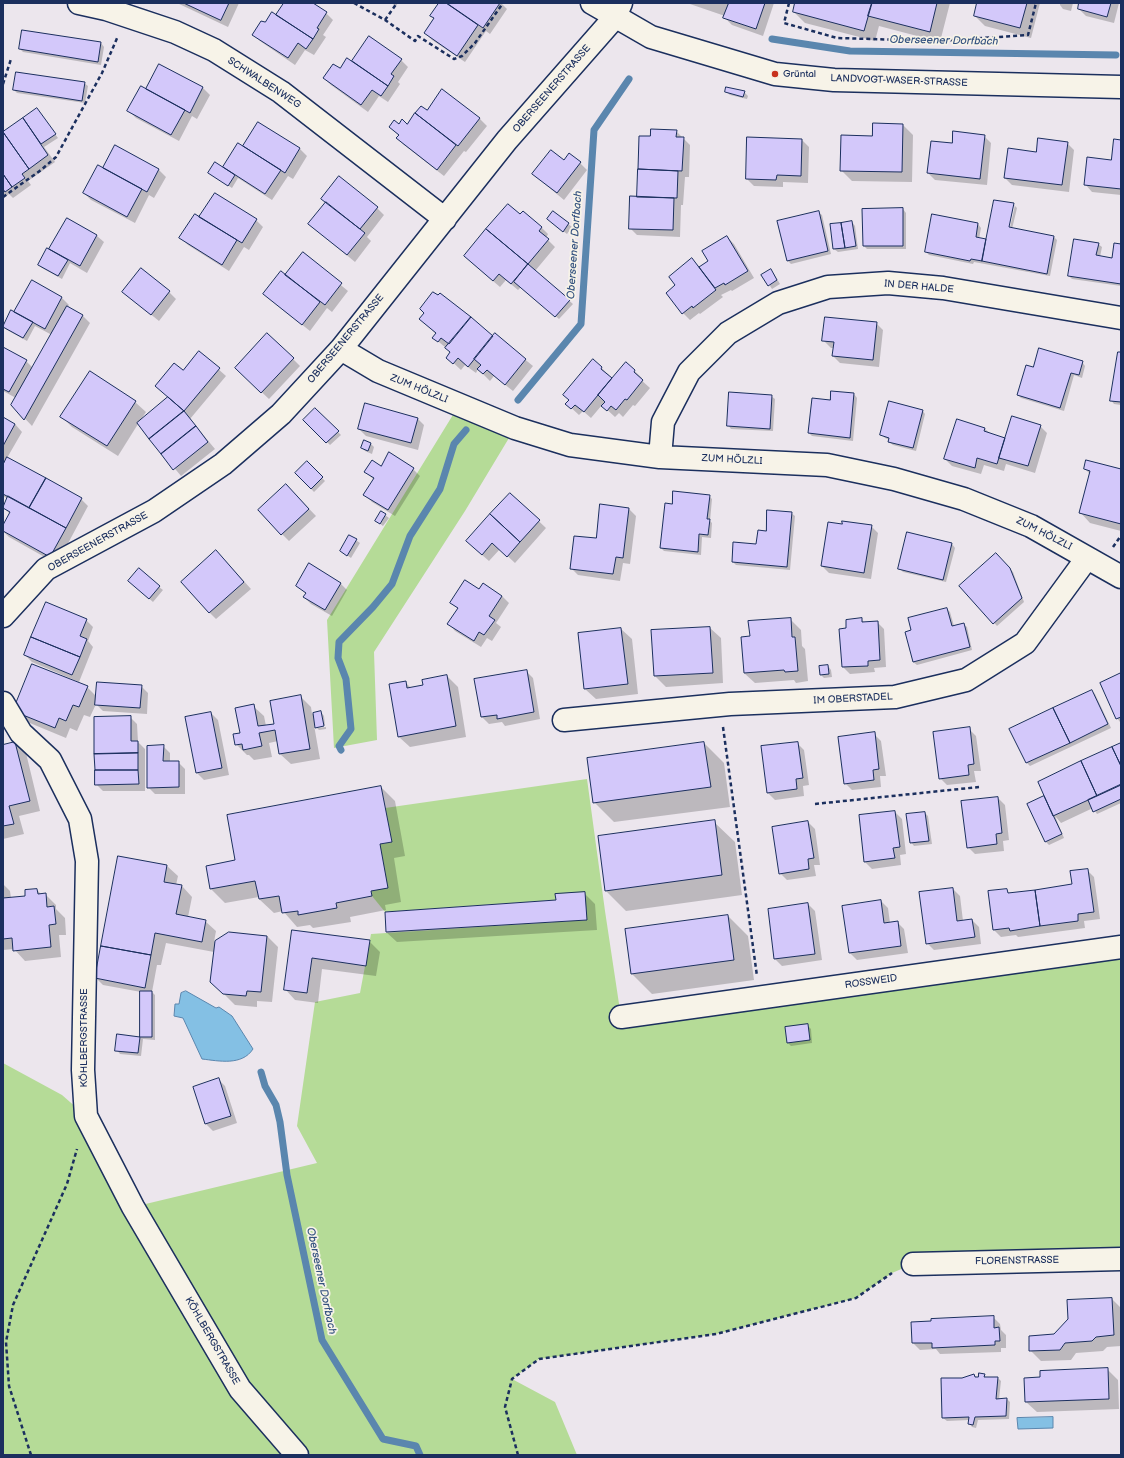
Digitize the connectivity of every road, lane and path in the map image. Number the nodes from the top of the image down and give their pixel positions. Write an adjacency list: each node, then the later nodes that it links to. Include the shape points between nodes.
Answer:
1 (79, 3): 9 (street, SCHWALBENWEG)
2 (354, 3): 10 (path)
3 (396, 3): 10 (path)
4 (503, 3): 10 (path, via 475,43 462,56 454,59 418,36 415,41)
5 (592, 3): 8 (street)
6 (789, 3): 7 (path, via 784,23 837,38 938,41 1028,35)
7 (1036, 3)
8 (618, 10): 13 (street, LANDVOGT-WASER-STRASSE, via 651,37 775,74 834,80); 15 (street, OBERSEENERSTRASSE, via 507,140)
9 (127, 15): 14 (path, via 102,74 56,157); 15 (street, SCHWALBENWEG, via 175,32 214,50 281,92)
10 (385, 20)
11 (11, 59): 12 (path)
12 (3, 84)
13 (1120, 84)
14 (3, 197)
15 (445, 219): 17 (street, OBERSEENERSTRASSE)
16 (1121, 318): 18 (street, IN DER HALDE, via 943,288 888,283 828,286 778,303 728,333 689,372 663,422)
17 (341, 349): 18 (street, ZUM HÖLZLI, via 378,372 516,428 570,445); 21 (street, OBERSEENERSTRASSE, via 281,414 223,464 154,511 46,569)
18 (660, 457): 19 (street, ZUM HÖLZLI, via 827,465 894,479 964,499 1031,526)
19 (1087, 558): 20 (street, ZUM HÖLZLI); 23 (street, IM OBERSTADEL, via 1025,643 966,680 895,697 730,704)
20 (1121, 577)
21 (3, 616)
22 (3, 703): 30 (street, KÖHLBERGSTRASSE, via 21,733 50,760 80,819 87,861 83,1070)
23 (564, 720)
24 (724, 733): 28 (path)
25 (979, 787): 26 (path)
26 (815, 804)
27 (1121, 947): 29 (street, ROSSWEID)
28 (757, 978)
29 (621, 1017)
30 (86, 1116): 33 (path, via 67,1184 13,1305 6,1342 9,1386); 34 (street, KÖHLBERGSTRASSE, via 133,1207 240,1389)
31 (1121, 1259): 32 (street, FLORENSTRASSE)
32 (913, 1264): 35 (path, via 892,1273 856,1298 716,1334 539,1359 512,1379 505,1407)
33 (31, 1455)
34 (298, 1455)
35 (518, 1455)

